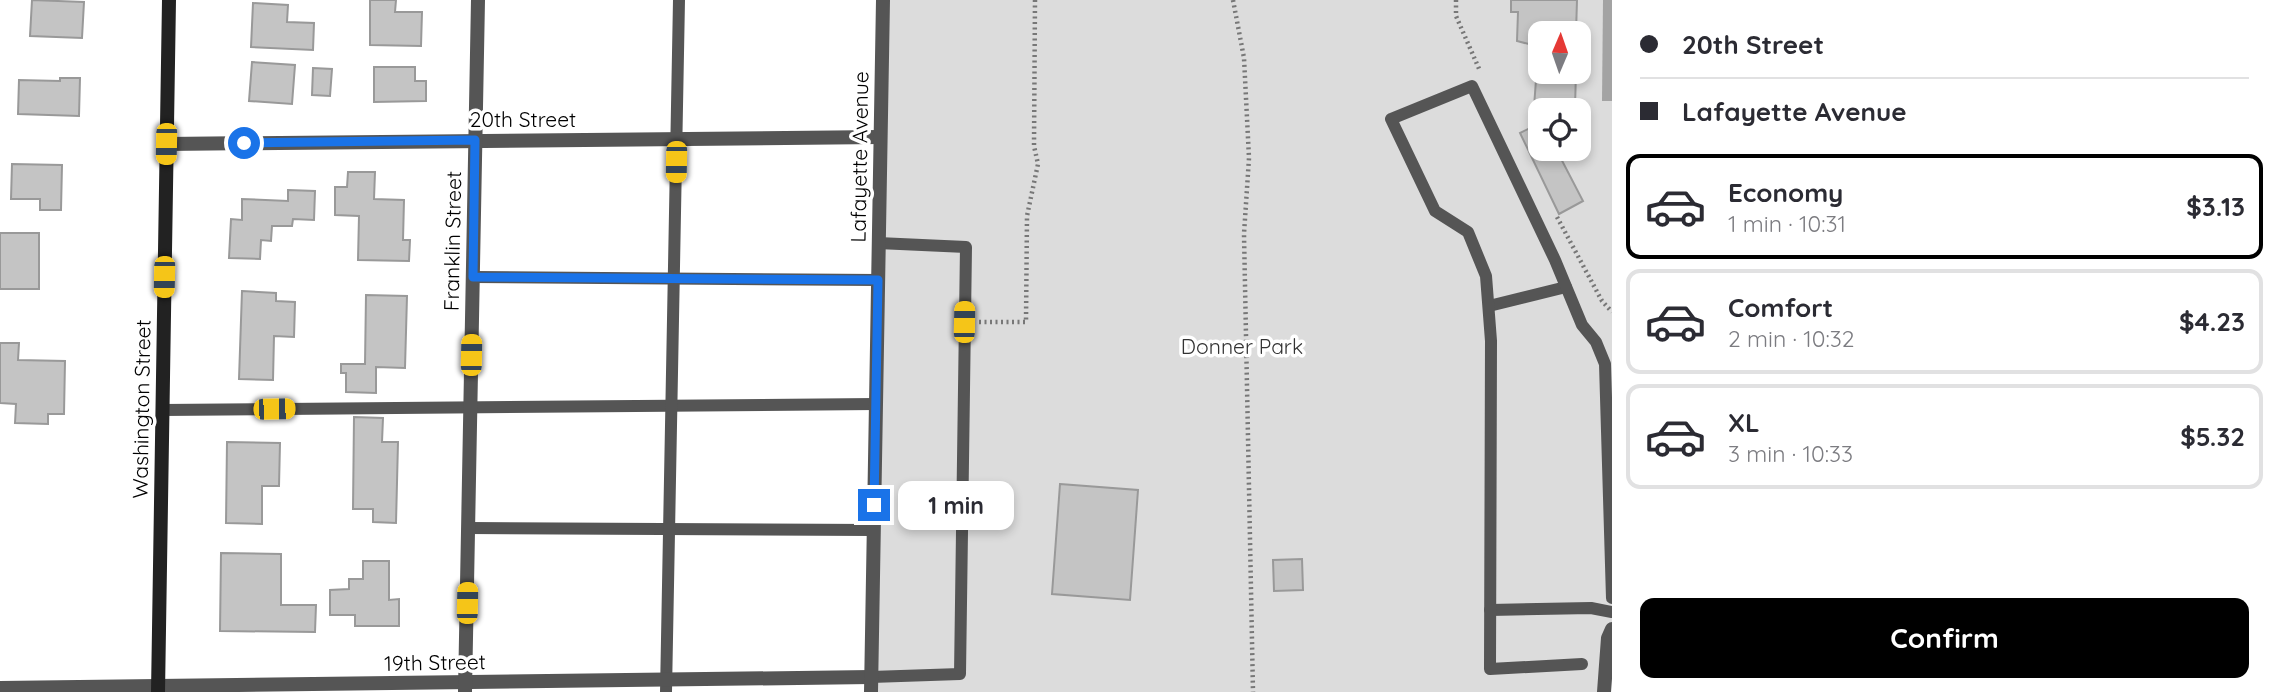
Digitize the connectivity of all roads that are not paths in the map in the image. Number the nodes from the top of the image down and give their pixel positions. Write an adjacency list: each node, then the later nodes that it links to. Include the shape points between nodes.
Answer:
1 (169, 0): 8 (main road, Washington Street)
2 (478, 0): 7 (street, Franklin Street)
3 (679, 0): 6 (lane)
4 (883, 0): 5 (street, Lafayette Avenue)
5 (880, 137): 6 (street, 20th Street); 9 (street, Lafayette Avenue)
6 (677, 139): 7 (street, 20th Street); 11 (lane)
7 (475, 140): 8 (street, 20th Street); 10 (street, Franklin Street)
8 (166, 144): 18 (main road, Washington Street)
9 (878, 243): 12 (street, Lafayette Avenue); 27 (lane, via 965,247 960,674)
10 (473, 277): 11 (lane); 17 (street, Franklin Street)
11 (674, 279): 12 (lane); 15 (lane)
12 (878, 280): 16 (street, Lafayette Avenue)
13 (1566, 287): 14 (lane); 14 (lane, via 1472,86 1391,119 1435,211 1468,232 1486,276); 22 (lane, via 1581,325 1596,342 1605,364)
14 (1489, 306): 23 (lane)
15 (671, 404): 16 (lane); 17 (lane); 20 (lane)
16 (876, 404): 21 (street, Lafayette Avenue)
17 (470, 407): 18 (lane); 19 (street, Franklin Street)
18 (162, 410): 31 (main road, Washington Street)
19 (468, 528): 20 (lane); 29 (street, Franklin Street)
20 (669, 528): 21 (lane); 28 (lane)
21 (874, 530): 27 (street, Lafayette Avenue)
22 (1612, 598)
23 (1490, 610): 24 (lane, via 1591,608); 26 (lane, via 1490,669)
24 (1612, 612)
25 (1612, 629): 32 (street)
26 (1582, 664)
27 (871, 684): 28 (street, 19th Street)
28 (666, 686): 29 (street, 19th Street)
29 (465, 687): 31 (street, 19th Street)
30 (0, 688): 31 (street, 19th Street)
31 (158, 689)
32 (1604, 692)

